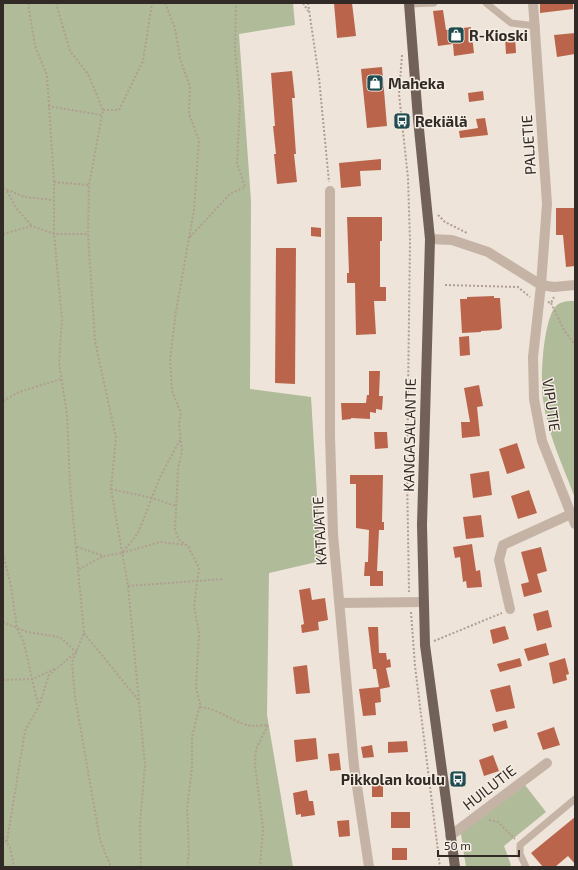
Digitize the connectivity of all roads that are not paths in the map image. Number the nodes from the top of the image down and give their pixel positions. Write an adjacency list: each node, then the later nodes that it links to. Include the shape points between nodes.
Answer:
1 (434, 3): 4 (lane)
2 (486, 3): 5 (lane, via 511,23)
3 (533, 3): 5 (street, PALJETIE)
4 (409, 4): 7 (main road, KANGASALANTIE)
5 (536, 26): 8 (street, PALJETIE, via 547,204)
6 (330, 191): 13 (street, KATAJATIE, via 330,436 333,534)
7 (430, 239): 8 (street, via 452,240 488,252); 12 (main road, KANGASALANTIE, via 422,525)
8 (541, 285): 9 (street, via 554,292); 10 (street, VIPUTIE, via 532,357 534,399 542,441)
9 (575, 285)
10 (571, 514): 11 (street, VIPUTIE); 14 (street, via 503,545 499,560)
11 (575, 524)
12 (423, 602): 13 (street); 17 (main road, KANGASALANTIE, via 425,645)
13 (340, 603): 18 (street, KATAJATIE, via 354,766)
14 (510, 609)
15 (547, 763): 17 (street, HUILUTIE)
16 (575, 799): 20 (lane, via 520,845 520,854)
17 (450, 836): 19 (main road, KANGASALANTIE)
18 (369, 867)
19 (455, 867)
20 (526, 867)

